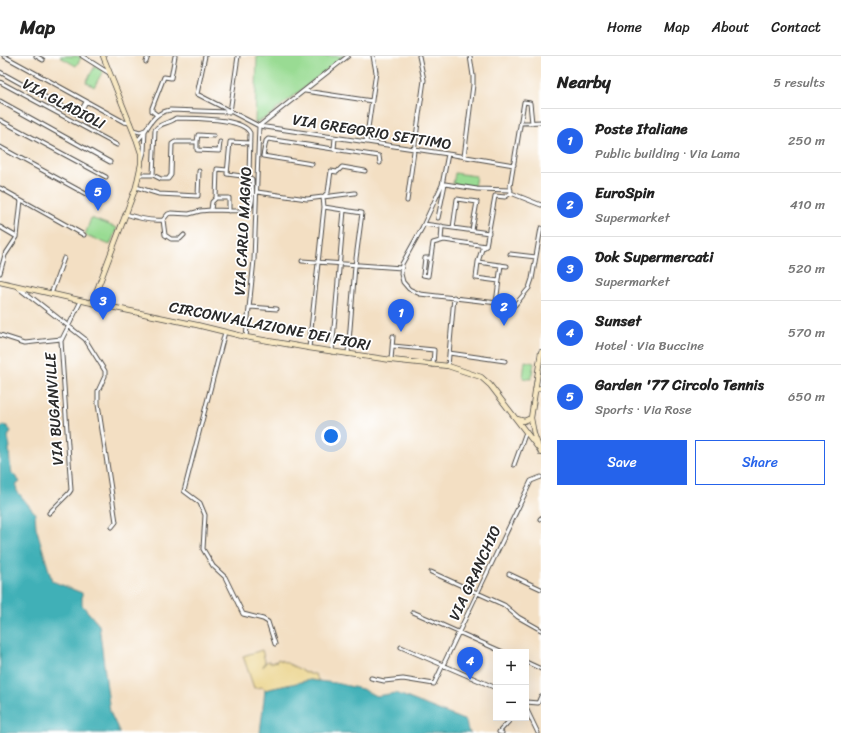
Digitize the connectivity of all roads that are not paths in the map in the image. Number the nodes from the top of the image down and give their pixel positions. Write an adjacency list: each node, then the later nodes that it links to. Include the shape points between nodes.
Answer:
1 (4, 56): 21 (street)
2 (36, 56): 13 (street)
3 (82, 56): 16 (street)
4 (103, 56): 16 (street)
5 (148, 56): 14 (street)
6 (176, 56): 23 (street, via 171,78 163,78 152,108)
7 (205, 56): 22 (street, VIA GREGORIO SETTIMO, via 198,94)
8 (238, 56): 22 (street)
9 (348, 56): 18 (street)
10 (373, 56): 20 (street, via 376,72)
11 (419, 56): 44 (street, via 424,80)
12 (470, 56): 48 (street, via 473,85)
13 (43, 60)
14 (146, 62)
15 (0, 72): 21 (street, via 76,114 79,114)
16 (109, 73): 26 (street)
17 (0, 82): 39 (street, VIA GLADIOLI)
18 (305, 90): 20 (street); 29 (street)
19 (0, 101): 49 (street)
20 (372, 101): 37 (street)
21 (86, 102): 26 (street)
22 (230, 112): 23 (street, via 170,110); 29 (street, VIA GREGORIO SETTIMO)
23 (157, 115): 31 (street)
24 (0, 120): 59 (street)
25 (541, 122): 27 (street)
26 (130, 123): 30 (street)
27 (532, 123): 28 (street); 28 (street, via 530,103 524,102)
28 (521, 124): 53 (street)
29 (259, 126): 33 (street, VIA GREGORIO SETTIMO); 42 (street, VIA CARLO MAGNO)
30 (133, 130): 31 (street); 34 (street)
31 (145, 130): 34 (street); 51 (street)
32 (214, 136): 35 (street, via 198,135)
33 (336, 138): 37 (street, VIA GREGORIO SETTIMO); 43 (street)
34 (137, 141): 51 (street)
35 (197, 142): 36 (street, via 196,150 219,152); 58 (street, via 172,144 171,175 165,180)
36 (220, 142)
37 (366, 142): 44 (street, VIA GREGORIO SETTIMO)
38 (250, 144): 41 (street); 54 (street, VIA CARLO MAGNO, via 230,142); 58 (street, via 248,130 225,120 176,118 164,122 155,130)
39 (117, 145)
40 (0, 147): 69 (street)
41 (250, 149): 42 (street, VIA CARLO MAGNO); 60 (street)
42 (257, 149): 46 (street, VIA CARLO MAGNO)
43 (334, 149): 47 (street, via 268,139); 50 (street, via 379,156)
44 (414, 149): 45 (street, VIA GREGORIO SETTIMO); 72 (street)
45 (448, 154): 48 (street, VIA GREGORIO SETTIMO); 81 (street, via 442,185)
46 (257, 156): 47 (street); 64 (street, VIA CARLO MAGNO)
47 (263, 156): 52 (street)
48 (464, 157): 53 (street, VIA GREGORIO SETTIMO)
49 (110, 162)
50 (380, 163)
51 (141, 164): 57 (street)
52 (312, 164)
53 (514, 165): 63 (street)
54 (228, 170): 60 (street, VIA CARLO MAGNO, via 227,174); 67 (street, VIA CARLO MAGNO, via 217,169)
55 (199, 171): 61 (street, via 198,196 159,194)
56 (366, 171): 66 (street, via 342,168 337,172 331,171 328,192)
57 (139, 175): 58 (street); 61 (street)
58 (153, 175)
59 (106, 177)
60 (249, 177): 70 (street, via 252,179)
61 (136, 187): 78 (street)
62 (0, 188): 68 (street)
63 (510, 191): 73 (street); 79 (street, via 445,184); 87 (street, via 505,197 495,196)
64 (257, 192): 66 (street, via 307,199); 71 (street, VIA CARLO MAGNO)
65 (355, 193): 66 (street)
66 (323, 197): 74 (street)
67 (216, 198): 75 (street, VIA CARLO MAGNO, via 212,202); 77 (street, VIA CARLO MAGNO, via 229,198)
68 (21, 200): 88 (street); 90 (street)
69 (97, 200)
70 (252, 200): 71 (street); 77 (street, via 248,211)
71 (256, 200): 114 (street, VIA CARLO MAGNO)
72 (407, 201)
73 (541, 205)
74 (324, 207): 76 (street); 99 (street)
75 (211, 210): 77 (street); 80 (street, via 189,214 171,212)
76 (344, 210): 100 (street); 102 (street, via 362,213)
77 (229, 211)
78 (126, 214): 80 (street); 112 (street)
79 (438, 218)
80 (163, 220): 89 (street, via 165,235 171,239 180,239)
81 (424, 224): 82 (street); 104 (street)
82 (442, 226): 84 (street); 91 (street)
83 (0, 227): 90 (street)
84 (453, 228): 86 (street); 86 (street, via 457,199 477,202)
85 (541, 228): 94 (street)
86 (472, 230): 87 (street)
87 (489, 233): 92 (street)
88 (84, 235)
89 (184, 235)
90 (17, 236): 105 (street, via 5,255)
91 (441, 241): 92 (street); 96 (street, via 433,243)
92 (486, 246): 98 (street, via 482,249)
93 (510, 254): 94 (street)
94 (536, 257): 113 (street, via 529,288 524,295 515,305)
95 (64, 258): 109 (street)
96 (431, 258): 96 (street, via 428,276 423,275 425,258)
97 (302, 261): 99 (street)
98 (478, 262): 101 (street); 106 (street, via 476,278)
99 (318, 263): 100 (street); 123 (street)
100 (339, 264): 102 (street); 124 (street)
101 (501, 265): 103 (street); 106 (street)
102 (355, 266): 104 (street); 127 (street)
103 (507, 266)
104 (402, 268): 110 (street, via 403,282 410,289 420,294)
105 (0, 273)
106 (499, 281): 113 (street)
107 (0, 282): 108 (street, CIRCONVALLAZIONE DEI FIORI)
108 (16, 285): 109 (street, CIRCONVALLAZIONE DEI FIORI); 116 (street)
109 (51, 294): 111 (street, CIRCONVALLAZIONE DEI FIORI)
110 (454, 298): 113 (street); 126 (street)
111 (81, 301): 112 (street, CIRCONVALLAZIONE DEI FIORI); 116 (street, VIA BUGANVILLE)
112 (92, 303): 117 (street, CIRCONVALLAZIONE DEI FIORI)
113 (496, 303)
114 (250, 307): 115 (street); 120 (street, VIA CARLO MAGNO)
115 (277, 309)
116 (69, 326): 121 (street, VIA BUGANVILLE); 141 (street, via 87,342 105,374 98,391 98,404 116,522)
117 (225, 332): 120 (street, CIRCONVALLAZIONE DEI FIORI); 149 (street, via 184,491 200,503 205,515 203,550 213,566 225,577 243,614 268,622)
118 (0, 335): 121 (street, via 25,343)
119 (394, 336): 122 (street)
120 (246, 337): 123 (street, CIRCONVALLAZIONE DEI FIORI)
121 (61, 339): 140 (street, VIA BUGANVILLE, via 71,490)
122 (393, 346): 128 (street); 130 (street, via 434,350)
123 (309, 348): 124 (street, CIRCONVALLAZIONE DEI FIORI)
124 (332, 352): 127 (street, CIRCONVALLAZIONE DEI FIORI)
125 (541, 352): 133 (street)
126 (449, 353): 129 (street); 131 (street)
127 (348, 354): 128 (street, CIRCONVALLAZIONE DEI FIORI)
128 (391, 360): 130 (street, CIRCONVALLAZIONE DEI FIORI)
129 (505, 360)
130 (433, 364): 131 (street, CIRCONVALLAZIONE DEI FIORI)
131 (448, 366): 135 (street, CIRCONVALLAZIONE DEI FIORI, via 481,377)
132 (541, 388): 133 (street)
133 (535, 390): 134 (street)
134 (531, 418): 135 (street, via 524,421); 137 (street)
135 (517, 419): 136 (street, CIRCONVALLAZIONE DEI FIORI)
136 (526, 432): 137 (street, CIRCONVALLAZIONE DEI FIORI); 138 (street)
137 (540, 451)
138 (514, 465)
139 (541, 477): 145 (street, VIA GRANCHIO, via 530,481)
140 (49, 513)
141 (112, 527)
142 (431, 572): 145 (street)
143 (509, 574): 144 (street)
144 (541, 589)
145 (478, 593): 147 (street, via 504,605 518,617); 148 (street, VIA GRANCHIO)
146 (413, 612): 148 (street)
147 (541, 630)
148 (459, 632): 151 (street); 153 (street, VIA GRANCHIO)
149 (275, 644)
150 (401, 647): 153 (street)
151 (496, 649)
152 (529, 663): 154 (street)
153 (444, 665): 155 (street, VIA GRANCHIO, via 434,684 403,679 384,681); 156 (street)
154 (541, 669)
155 (371, 678)
156 (493, 687)
157 (541, 696): 158 (street, via 538,703)
158 (529, 702)
159 (529, 714): 162 (street)
160 (510, 721): 161 (street)
161 (501, 732)
162 (538, 733)

